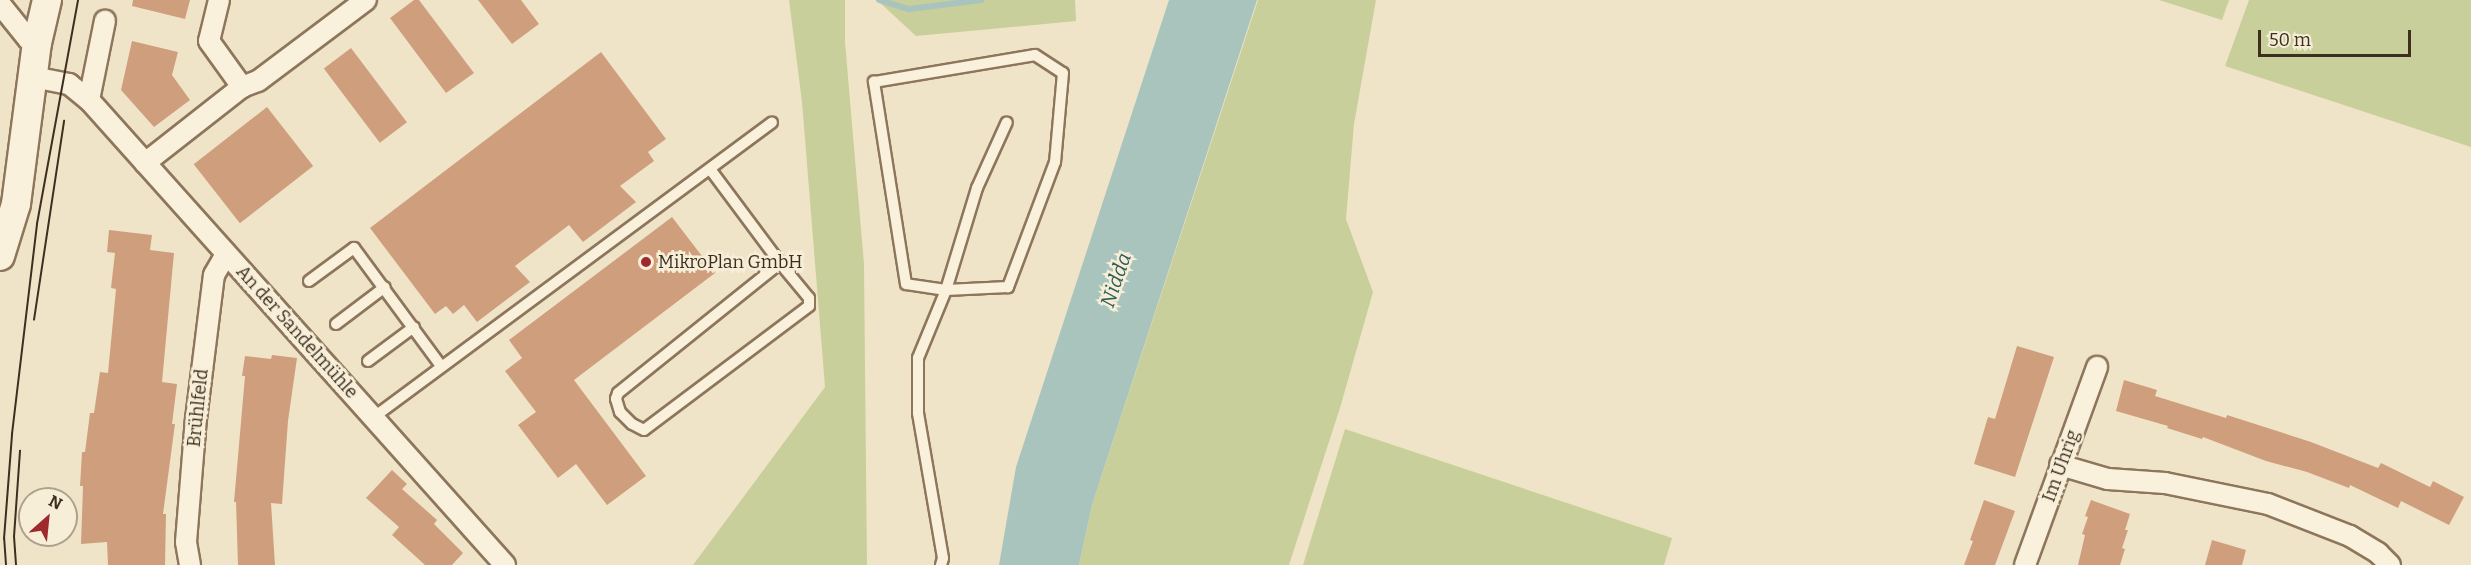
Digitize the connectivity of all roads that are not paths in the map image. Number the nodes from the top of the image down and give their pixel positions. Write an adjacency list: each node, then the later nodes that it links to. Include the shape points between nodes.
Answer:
1 (47, 0): 6 (street)
2 (219, 0): 8 (street, via 209,41)
3 (366, 0): 8 (street, via 258,81)
4 (0, 4): 6 (street, via 28,39)
5 (105, 21): 9 (street)
6 (37, 43): 7 (street)
7 (33, 77): 9 (street, An der Sandelmühle, via 69,84); 15 (street, via 16,204)
8 (242, 87): 12 (street)
9 (89, 100): 12 (street, An der Sandelmühle)
10 (1007, 122): 19 (lane, via 976,188)
11 (772, 123): 13 (lane)
12 (145, 163): 14 (street, An der Sandelmühle)
13 (710, 169): 16 (lane); 23 (lane)
14 (226, 254): 25 (street, An der Sandelmühle); 27 (street, Brühlfeld, via 214,275 196,419 186,542)
15 (0, 256)
16 (780, 263): 16 (lane, via 810,298 809,306 644,430 632,424 620,412 618,393)
17 (309, 282): 18 (lane, via 354,248)
18 (385, 287): 20 (lane); 21 (lane)
19 (946, 290): 19 (lane, via 906,284 874,82 1035,55 1063,73 1055,162 1008,287); 29 (lane, via 918,358 918,413 943,558)
20 (336, 324)
21 (414, 327): 22 (lane); 23 (lane)
22 (368, 361)
23 (441, 366): 25 (lane)
24 (2097, 367): 26 (street, Im Uhrig)
25 (374, 417): 28 (street, An der Sandelmühle)
26 (2060, 465): 30 (street, Im Uhrig); 31 (street, via 2108,479 2165,483 2268,504 2350,536)
27 (189, 565)
28 (505, 565)
29 (941, 565)
30 (2025, 565)
31 (2390, 565)

